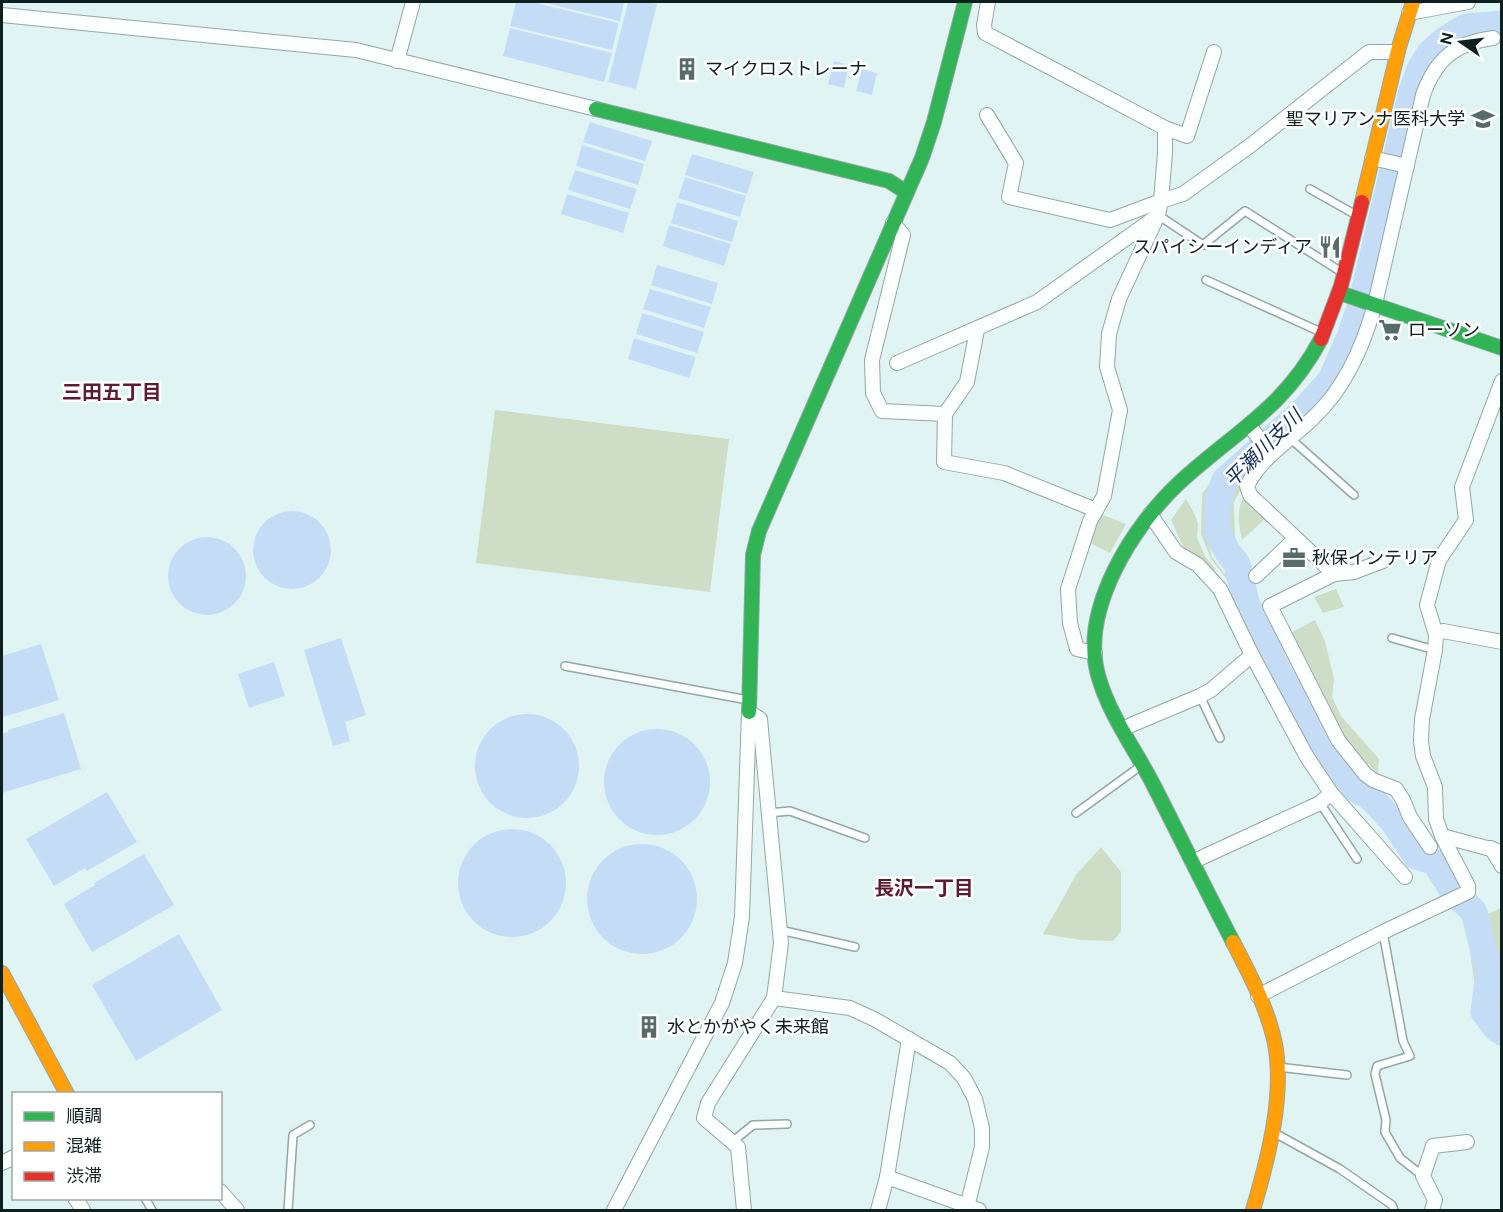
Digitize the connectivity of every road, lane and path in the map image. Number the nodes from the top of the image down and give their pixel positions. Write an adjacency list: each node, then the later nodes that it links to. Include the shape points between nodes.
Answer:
1 (413, 2): 10 (street)
2 (965, 2): 16 (street, via 934,122)
3 (988, 2): 12 (street, via 985,33)
4 (1468, 2): 5 (street)
5 (1411, 7): 9 (street)
6 (2, 15): 10 (street, via 356,50)
7 (1494, 38): 14 (street, via 1458,47 1430,75)
8 (1214, 52): 12 (street, via 1187,136)
9 (1397, 52): 13 (street); 17 (street, via 1369,52 1183,194)
10 (397, 61): 16 (street, via 889,181)
11 (987, 115): 17 (street, via 1016,163 1009,197 1110,220)
12 (1164, 128): 17 (street)
13 (1378, 159): 14 (street); 19 (street)
14 (1404, 165): 24 (street)
15 (1310, 189): 19 (lane)
16 (906, 192): 20 (street)
17 (1161, 201): 18 (street)
18 (1158, 215): 21 (lane, via 1203,245 1245,211); 25 (street, via 1037,302); 35 (street, via 1119,299 1109,334 1107,367 1120,410 1104,496)
19 (1358, 216): 21 (street)
20 (893, 223): 30 (street, via 903,235 872,360 873,393 882,411); 49 (street, via 759,531 753,555)
21 (1345, 274): 23 (street)
22 (1206, 280): 26 (lane)
23 (1347, 295): 24 (street); 26 (street)
24 (1371, 303): 27 (street); 32 (street, via 1366,335 1342,382 1323,408)
25 (976, 330): 28 (street); 30 (street, via 967,382)
26 (1325, 334): 31 (street, via 1283,395)
27 (1502, 348)
28 (897, 363)
29 (1502, 381): 41 (street, via 1462,487 1466,520 1439,560 1427,605)
30 (945, 414): 35 (street, via 944,462 1004,473)
31 (1250, 426): 33 (street); 36 (street, via 1195,470)
32 (1291, 439): 33 (street); 34 (lane)
33 (1266, 447): 37 (street, via 1247,486 1250,495)
34 (1354, 495)
35 (1096, 510): 45 (street, via 1068,589 1070,623 1077,649)
36 (1150, 514): 45 (street, via 1123,558 1098,612); 46 (street, via 1176,552 1198,566 1220,589)
37 (1295, 539): 39 (street); 40 (street)
38 (1383, 561): 39 (street, via 1354,572)
39 (1334, 574): 59 (street, via 1270,606 1338,740 1365,774 1396,789)
40 (1256, 576)
41 (1436, 635): 43 (street, via 1443,631); 44 (street)
42 (1392, 638): 44 (lane)
43 (1502, 642)
44 (1435, 651): 57 (street, via 1421,741 1435,787 1436,819)
45 (1095, 653): 50 (street, via 1101,690)
46 (1252, 655): 48 (street); 53 (street, via 1307,758)
47 (565, 666): 49 (lane)
48 (1200, 696): 50 (street); 51 (lane)
49 (750, 706): 55 (street, via 760,719); 86 (street, via 741,917 735,963 722,1004)
50 (1123, 730): 52 (street)
51 (1220, 738)
52 (1142, 765): 56 (lane); 62 (street)
53 (1331, 793): 54 (street); 64 (street)
54 (1320, 803): 61 (lane); 62 (street)
55 (768, 813): 58 (lane, via 790,811); 65 (street)
56 (1076, 813)
57 (1442, 836): 60 (street); 66 (street, via 1468,892)
58 (865, 838)
59 (1430, 847)
60 (1496, 850): 63 (street)
61 (1357, 859)
62 (1192, 862): 69 (street)
63 (1502, 866)
64 (1405, 877)
65 (780, 930): 67 (lane); 70 (street)
66 (1383, 932): 69 (street); 80 (lane, via 1403,1041 1410,1056 1377,1066 1375,1074 1386,1120 1385,1132 1400,1158)
67 (855, 947)
68 (2, 974): 74 (street)
69 (1258, 996): 72 (street, via 1271,1029)
70 (774, 998): 71 (street, via 850,1008); 78 (street, via 708,1103 704,1118)
71 (909, 1039): 81 (street); 83 (street, via 950,1064 964,1078 975,1099 982,1128)
72 (1277, 1066): 73 (lane); 77 (street)
73 (1347, 1075)
74 (66, 1092)
75 (787, 1124): 78 (lane, via 753,1125)
76 (310, 1125): 85 (lane, via 293,1135)
77 (1270, 1130): 89 (street); 90 (lane, via 1340,1169)
78 (732, 1142): 87 (street, via 738,1147)
79 (1467, 1142): 80 (street, via 1433,1146)
80 (1423, 1176): 91 (street, via 1435,1200)
81 (887, 1177): 83 (street); 88 (street)
82 (222, 1193): 84 (street)
83 (973, 1209)
84 (237, 1210)
85 (288, 1210)
86 (614, 1210)
87 (744, 1210)
88 (878, 1210)
89 (1253, 1210)
90 (1394, 1210)
91 (1432, 1210)

